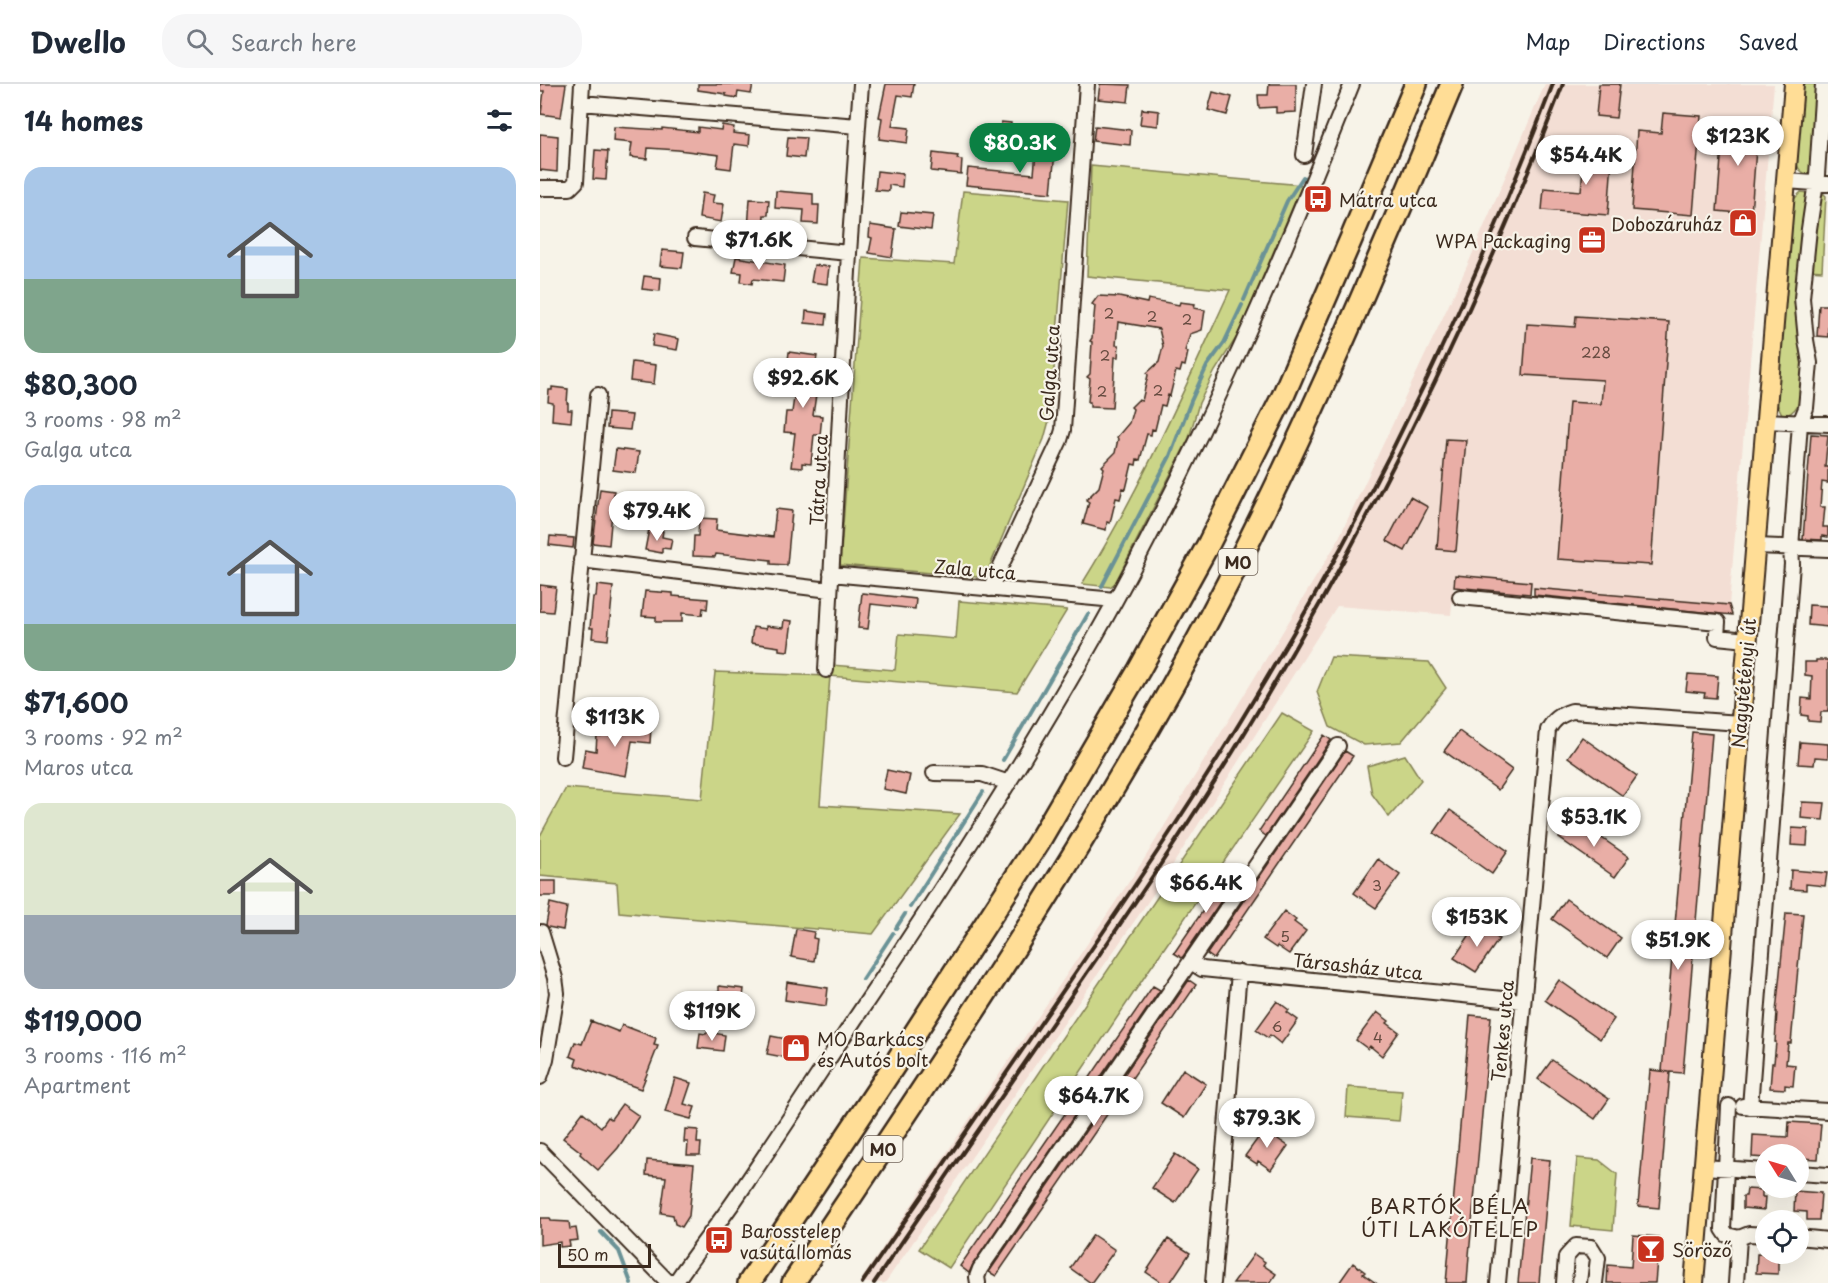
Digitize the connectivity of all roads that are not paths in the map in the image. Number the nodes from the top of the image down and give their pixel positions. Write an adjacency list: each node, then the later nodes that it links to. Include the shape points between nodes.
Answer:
1 (582, 84): 10 (street)
2 (861, 84): 11 (street, Tátra utca)
3 (1087, 84): 27 (street, Galga utca, via 1063,430)
4 (1314, 84): 12 (street)
5 (1352, 84): 30 (street, via 1240,350)
6 (1416, 84): 54 (highway, M0, via 1282,396 1214,533 1139,670 1032,852)
7 (1452, 84): 62 (highway, M0, via 1320,392 1192,651 1038,911)
8 (1794, 84): 13 (main road, Nagytétényi út)
9 (1823, 84): 14 (street)
10 (581, 103): 11 (street); 15 (street, via 576,182 570,188)
11 (858, 126): 17 (street, Tátra utca)
12 (1304, 155)
13 (1786, 181): 14 (street); 19 (main road, Nagytétényi út)
14 (1822, 184): 20 (street, via 1809,230 1802,298 1810,363 1806,408)
15 (540, 188)
16 (695, 238): 17 (street)
17 (849, 253): 26 (street, Tátra utca)
18 (598, 396): 25 (street)
19 (1766, 421): 20 (street); 22 (main road, Nagytétényi út)
20 (1800, 423): 21 (street); 23 (street)
21 (1828, 424)
22 (1756, 546): 23 (street); 31 (main road, Nagytétényi út)
23 (1791, 548): 24 (street); 45 (street)
24 (1828, 549)
25 (581, 560): 28 (street); 35 (street)
26 (831, 574): 27 (street, Zala utca); 28 (street, Tátra utca)
27 (990, 589): 30 (street, Zala utca)
28 (830, 590): 32 (street)
29 (1460, 597): 31 (street, via 1718,622 1717,638)
30 (1115, 600): 37 (street)
31 (1747, 640): 33 (main road, Nagytétényi út)
32 (826, 670)
33 (1740, 723): 41 (street, Tenkes utca, via 1572,711 1553,721 1546,741); 43 (main road, Nagytétényi út)
34 (1338, 746): 39 (street)
35 (563, 758)
36 (934, 772): 37 (street, via 982,774)
37 (1009, 783): 59 (street, via 736,1198)
38 (541, 932): 42 (street, via 557,993)
39 (1191, 962): 40 (street, Társasház utca, via 1202,969); 63 (street, via 980,1269)
40 (1239, 972): 41 (street, Társasház utca); 64 (street)
41 (1523, 1001): 65 (street, Tenkes utca)
42 (540, 1077)
43 (1708, 1105): 44 (street); 48 (main road, Nagytétényi út)
44 (1729, 1106): 45 (street); 49 (street)
45 (1750, 1107): 46 (street)
46 (1828, 1111)
47 (540, 1151): 58 (street)
48 (1703, 1167): 49 (street); 68 (main road, Nagytétényi út)
49 (1725, 1168): 50 (street); 55 (street, via 1723,1229 1727,1235)
50 (1755, 1170)
51 (1809, 1174): 52 (street)
52 (1828, 1175)
53 (1755, 1234): 55 (street)
54 (779, 1238): 60 (highway); 61 (highway, M0)
55 (1739, 1238): 69 (street)
56 (1809, 1239): 57 (street)
57 (1828, 1240)
58 (669, 1283)
59 (675, 1283)
60 (738, 1283)
61 (749, 1283)
62 (792, 1283)
63 (978, 1283)
64 (1213, 1283)
65 (1498, 1283)
66 (1564, 1283): 67 (street, via 1566,1257 1576,1246 1591,1247 1598,1258)
67 (1595, 1283)
68 (1694, 1283)
69 (1736, 1283)

